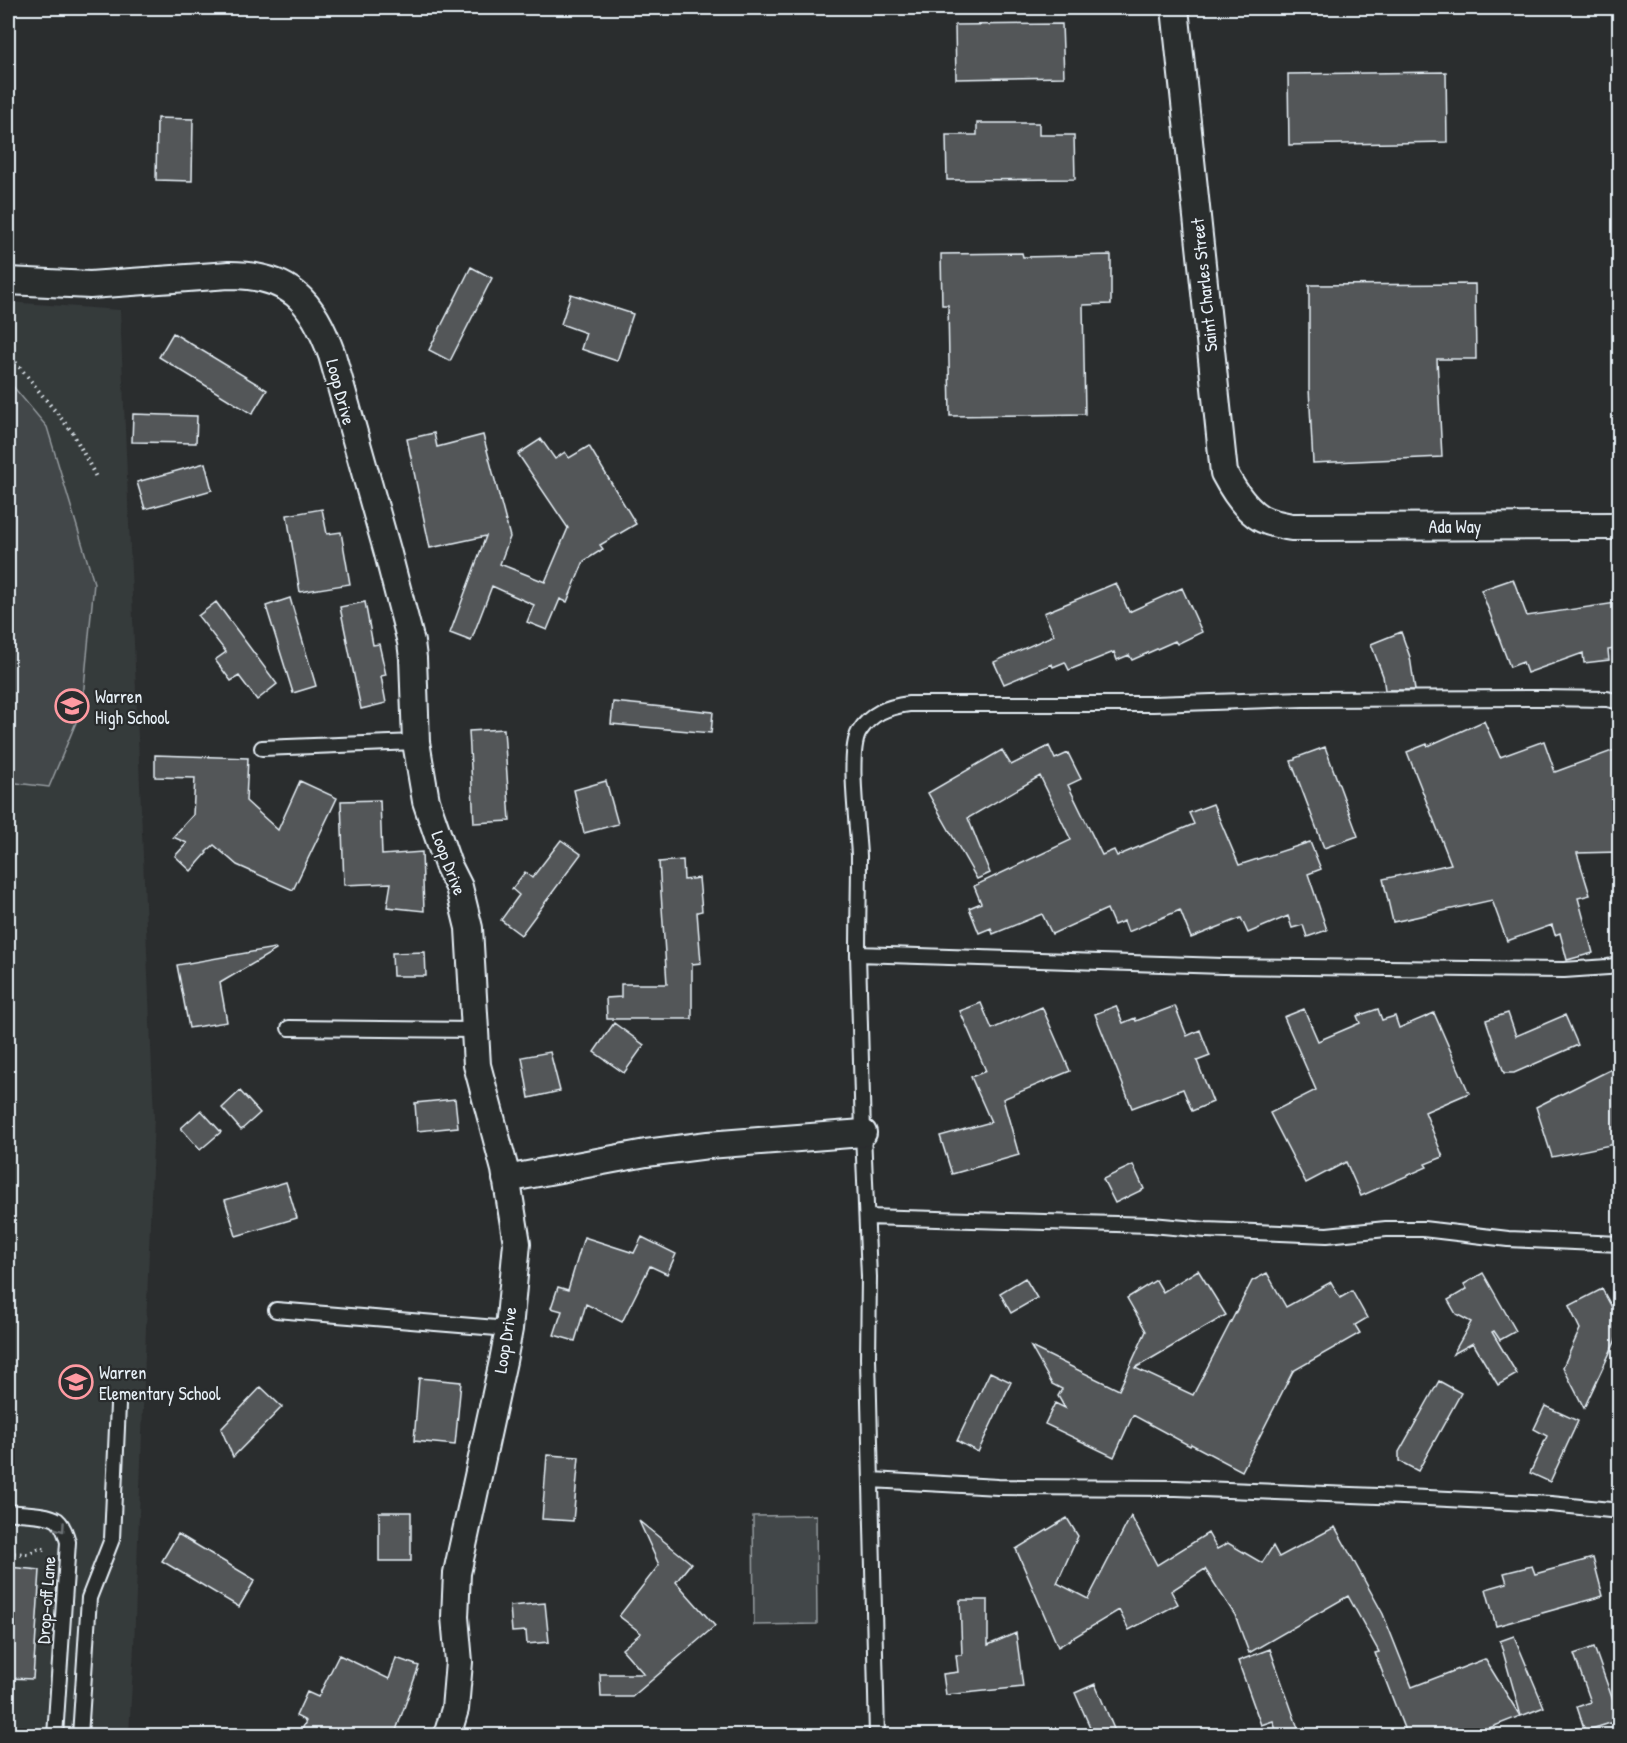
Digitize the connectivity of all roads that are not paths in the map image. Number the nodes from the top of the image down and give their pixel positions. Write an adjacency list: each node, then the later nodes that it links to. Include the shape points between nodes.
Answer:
1 (1176, 8): 4 (street, Saint Charles Street, via 1224,473 1246,506 1265,521)
2 (8, 281): 6 (street, Loop Drive, via 90,285 250,275 270,279 302,301 324,334 332,356 402,606 413,658)
3 (1620, 526): 4 (street, Ada Way)
4 (1291, 527)
5 (1620, 702): 8 (lane, via 1392,698 891,706 867,721 858,734 853,756 859,855)
6 (416, 742): 7 (lane); 11 (street, Loop Drive, via 426,801 459,887 469,927)
7 (262, 748)
8 (858, 954): 9 (lane, via 1223,966 1564,970); 12 (lane)
9 (1620, 965)
10 (289, 1028): 11 (lane)
11 (474, 1030): 13 (street, Loop Drive, via 479,1078)
12 (863, 1133): 13 (street, via 708,1145); 14 (lane)
13 (506, 1179): 17 (street, Loop Drive, via 517,1244)
14 (867, 1217): 15 (lane, via 1152,1225 1328,1235 1423,1228 1508,1239); 19 (lane)
15 (1620, 1244)
16 (276, 1310): 17 (lane)
17 (509, 1329): 24 (street, Loop Drive, via 456,1573 459,1662)
18 (118, 1405): 23 (lane, via 112,1539 89,1598)
19 (872, 1480): 20 (lane, via 998,1487 1274,1491 1551,1504); 25 (lane)
20 (1620, 1511)
21 (8, 1512): 22 (lane, Drop-off Lane, one-way to 22, via 57,1520 68,1542)
22 (55, 1736)
23 (80, 1736)
24 (447, 1736)
25 (877, 1736)

